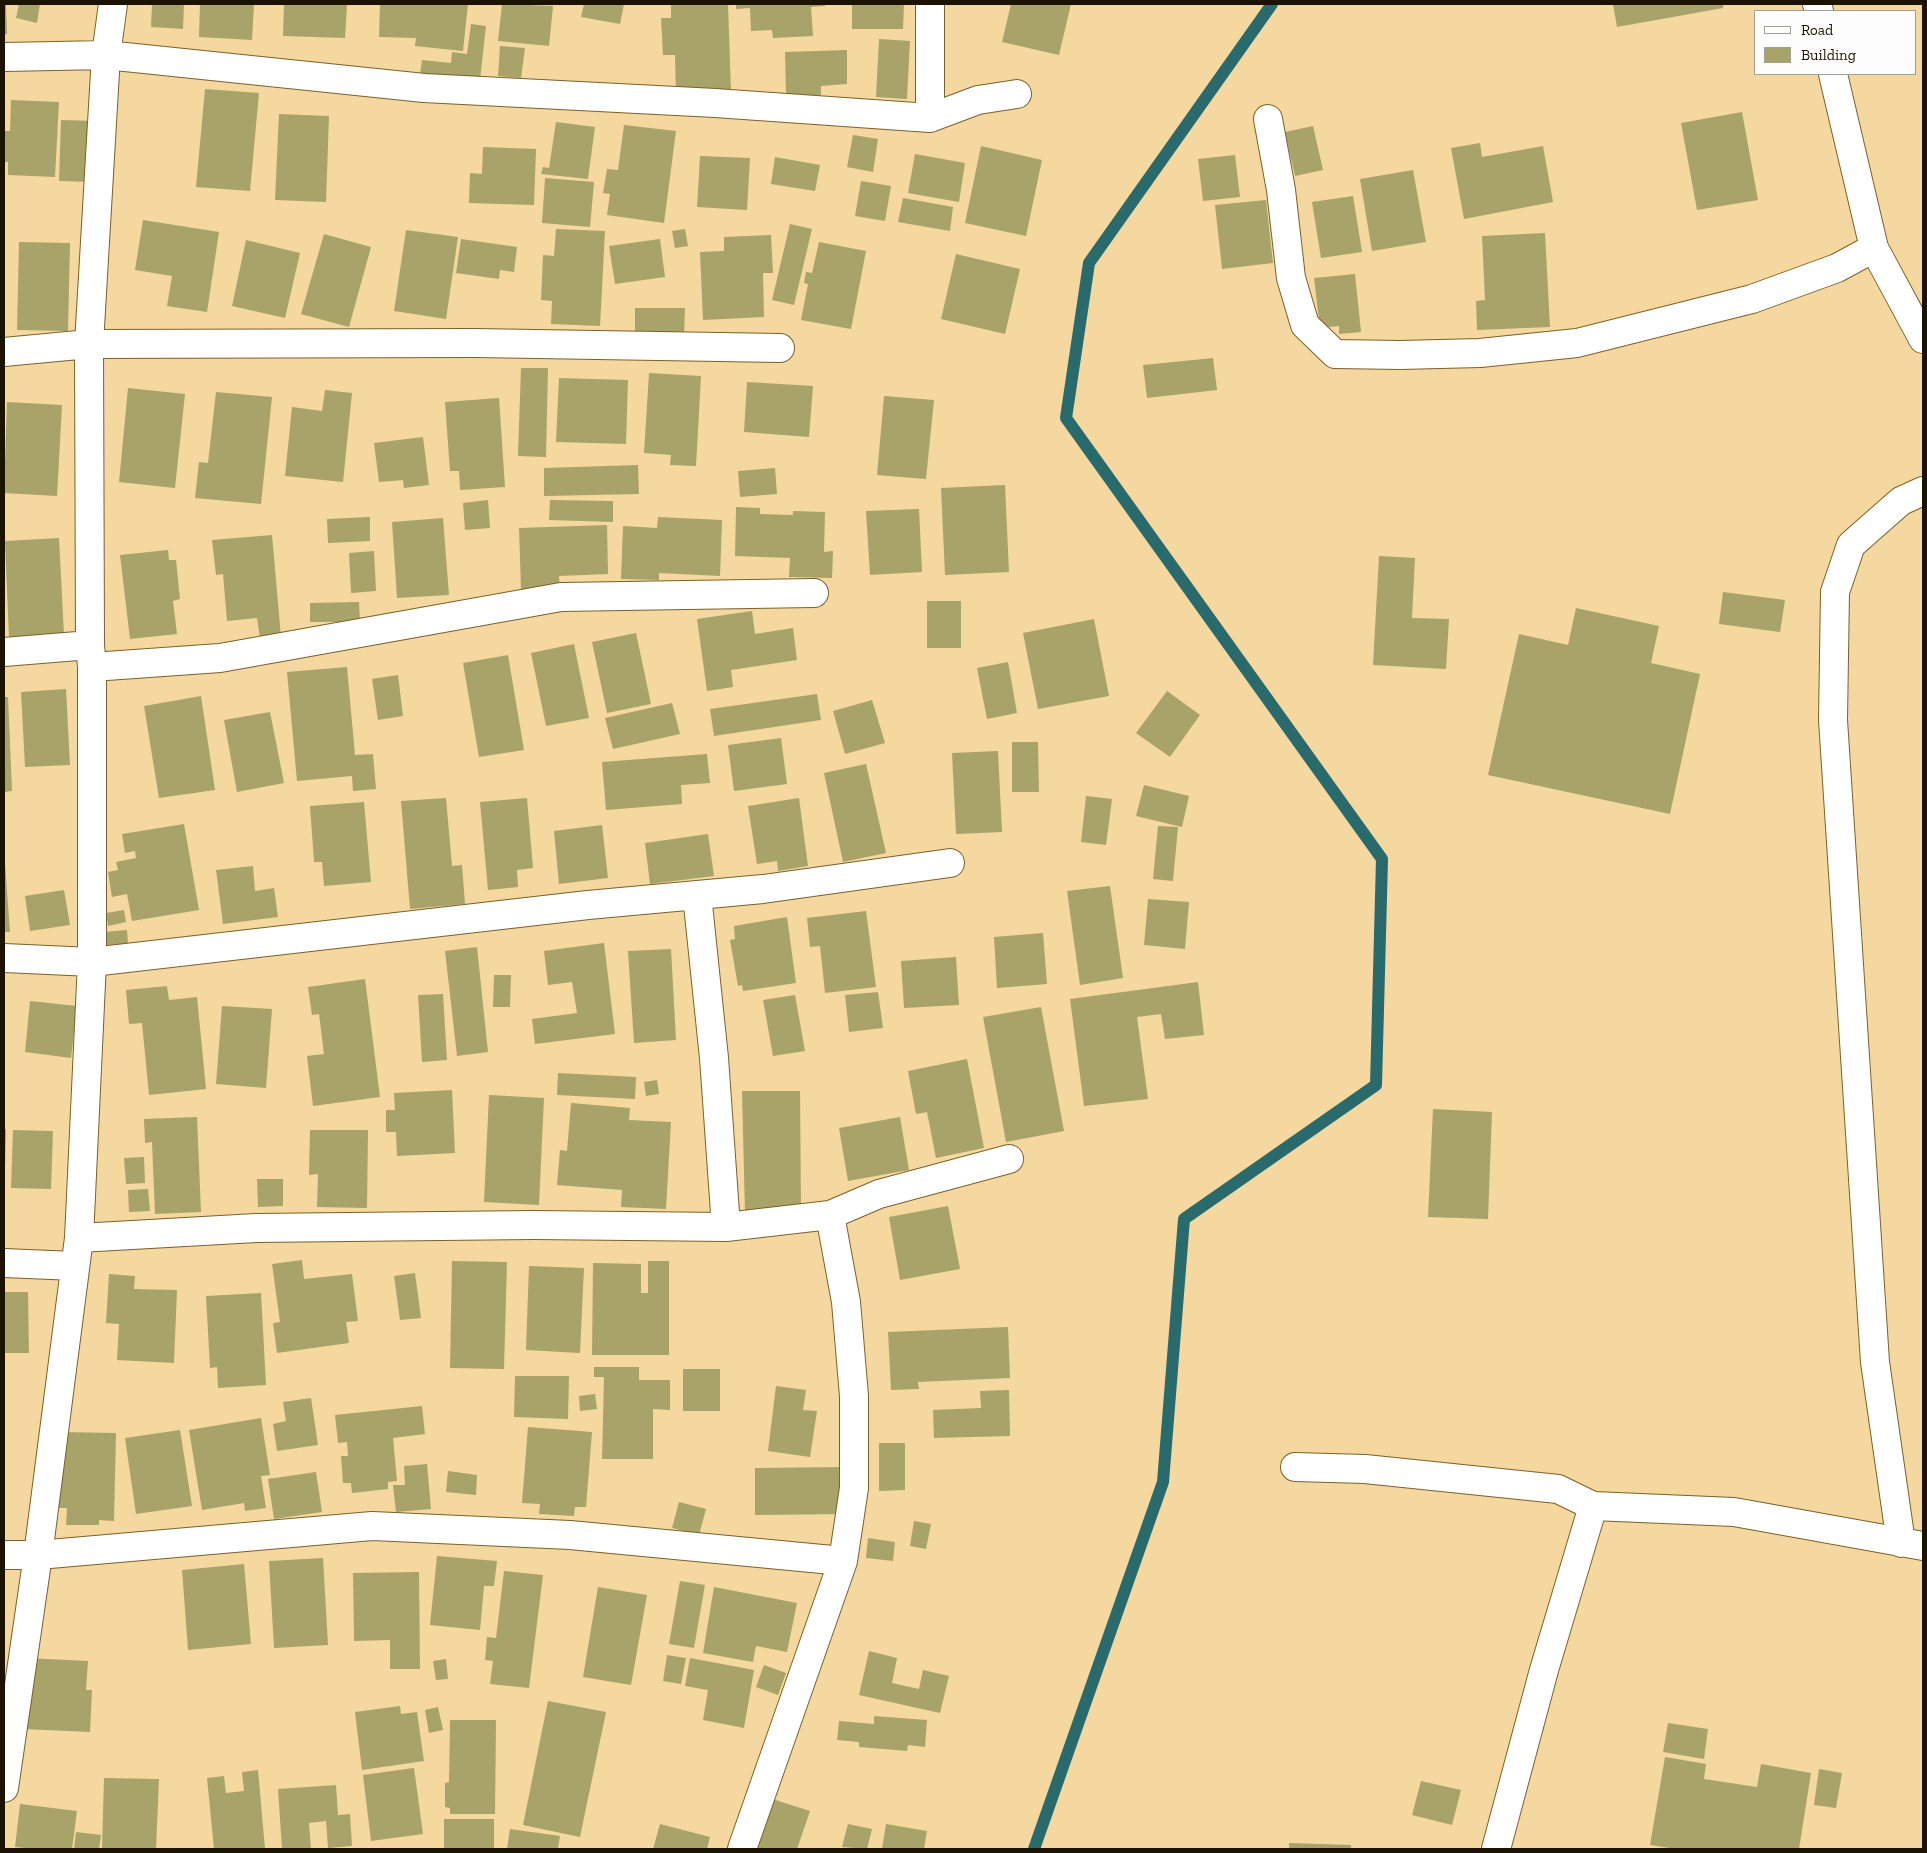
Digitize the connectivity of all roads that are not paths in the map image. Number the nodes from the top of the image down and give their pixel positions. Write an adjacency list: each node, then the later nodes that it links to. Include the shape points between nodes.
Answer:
1 (113, 4): 3 (street)
2 (930, 4): 7 (street)
3 (106, 55): 4 (street); 7 (street, via 424,88); 11 (street)
4 (4, 58)
5 (1833, 75): 9 (street)
6 (1017, 94): 7 (street, via 978,100)
7 (930, 118)
8 (1268, 119): 9 (street, via 1281,190 1291,278 1305,324 1335,354 1480,352 1577,343 1752,299 1837,268)
9 (1874, 248): 10 (street)
10 (1923, 339)
11 (89, 344): 12 (street, via 475,343); 13 (street); 17 (street)
12 (780, 348)
13 (4, 352)
14 (1923, 491): 30 (street, via 1900,501 1851,545 1836,592 1833,720 1875,1362)
15 (814, 593): 17 (street, via 561,597 220,658)
16 (4, 652): 17 (street)
17 (91, 656): 21 (street)
18 (950, 862): 19 (street, via 763,889)
19 (697, 895): 21 (street); 24 (street, via 714,1058)
20 (4, 958): 21 (street)
21 (92, 962): 25 (street)
22 (1009, 1159): 23 (street, via 879,1194)
23 (830, 1215): 24 (street); 33 (street, via 846,1302 854,1396 854,1488)
24 (726, 1227): 25 (street, via 256,1228)
25 (79, 1238): 27 (street)
26 (4, 1263): 27 (street)
27 (75, 1266): 32 (street)
28 (1295, 1467): 29 (street, via 1365,1468 1558,1489)
29 (1593, 1506): 30 (street, via 1734,1512); 36 (street, via 1544,1670)
30 (1912, 1544)
31 (4, 1555): 32 (street)
32 (38, 1555): 33 (street, via 372,1526 570,1535); 34 (street)
33 (843, 1561): 35 (street)
34 (4, 1788)
35 (742, 1849)
36 (1496, 1849)

